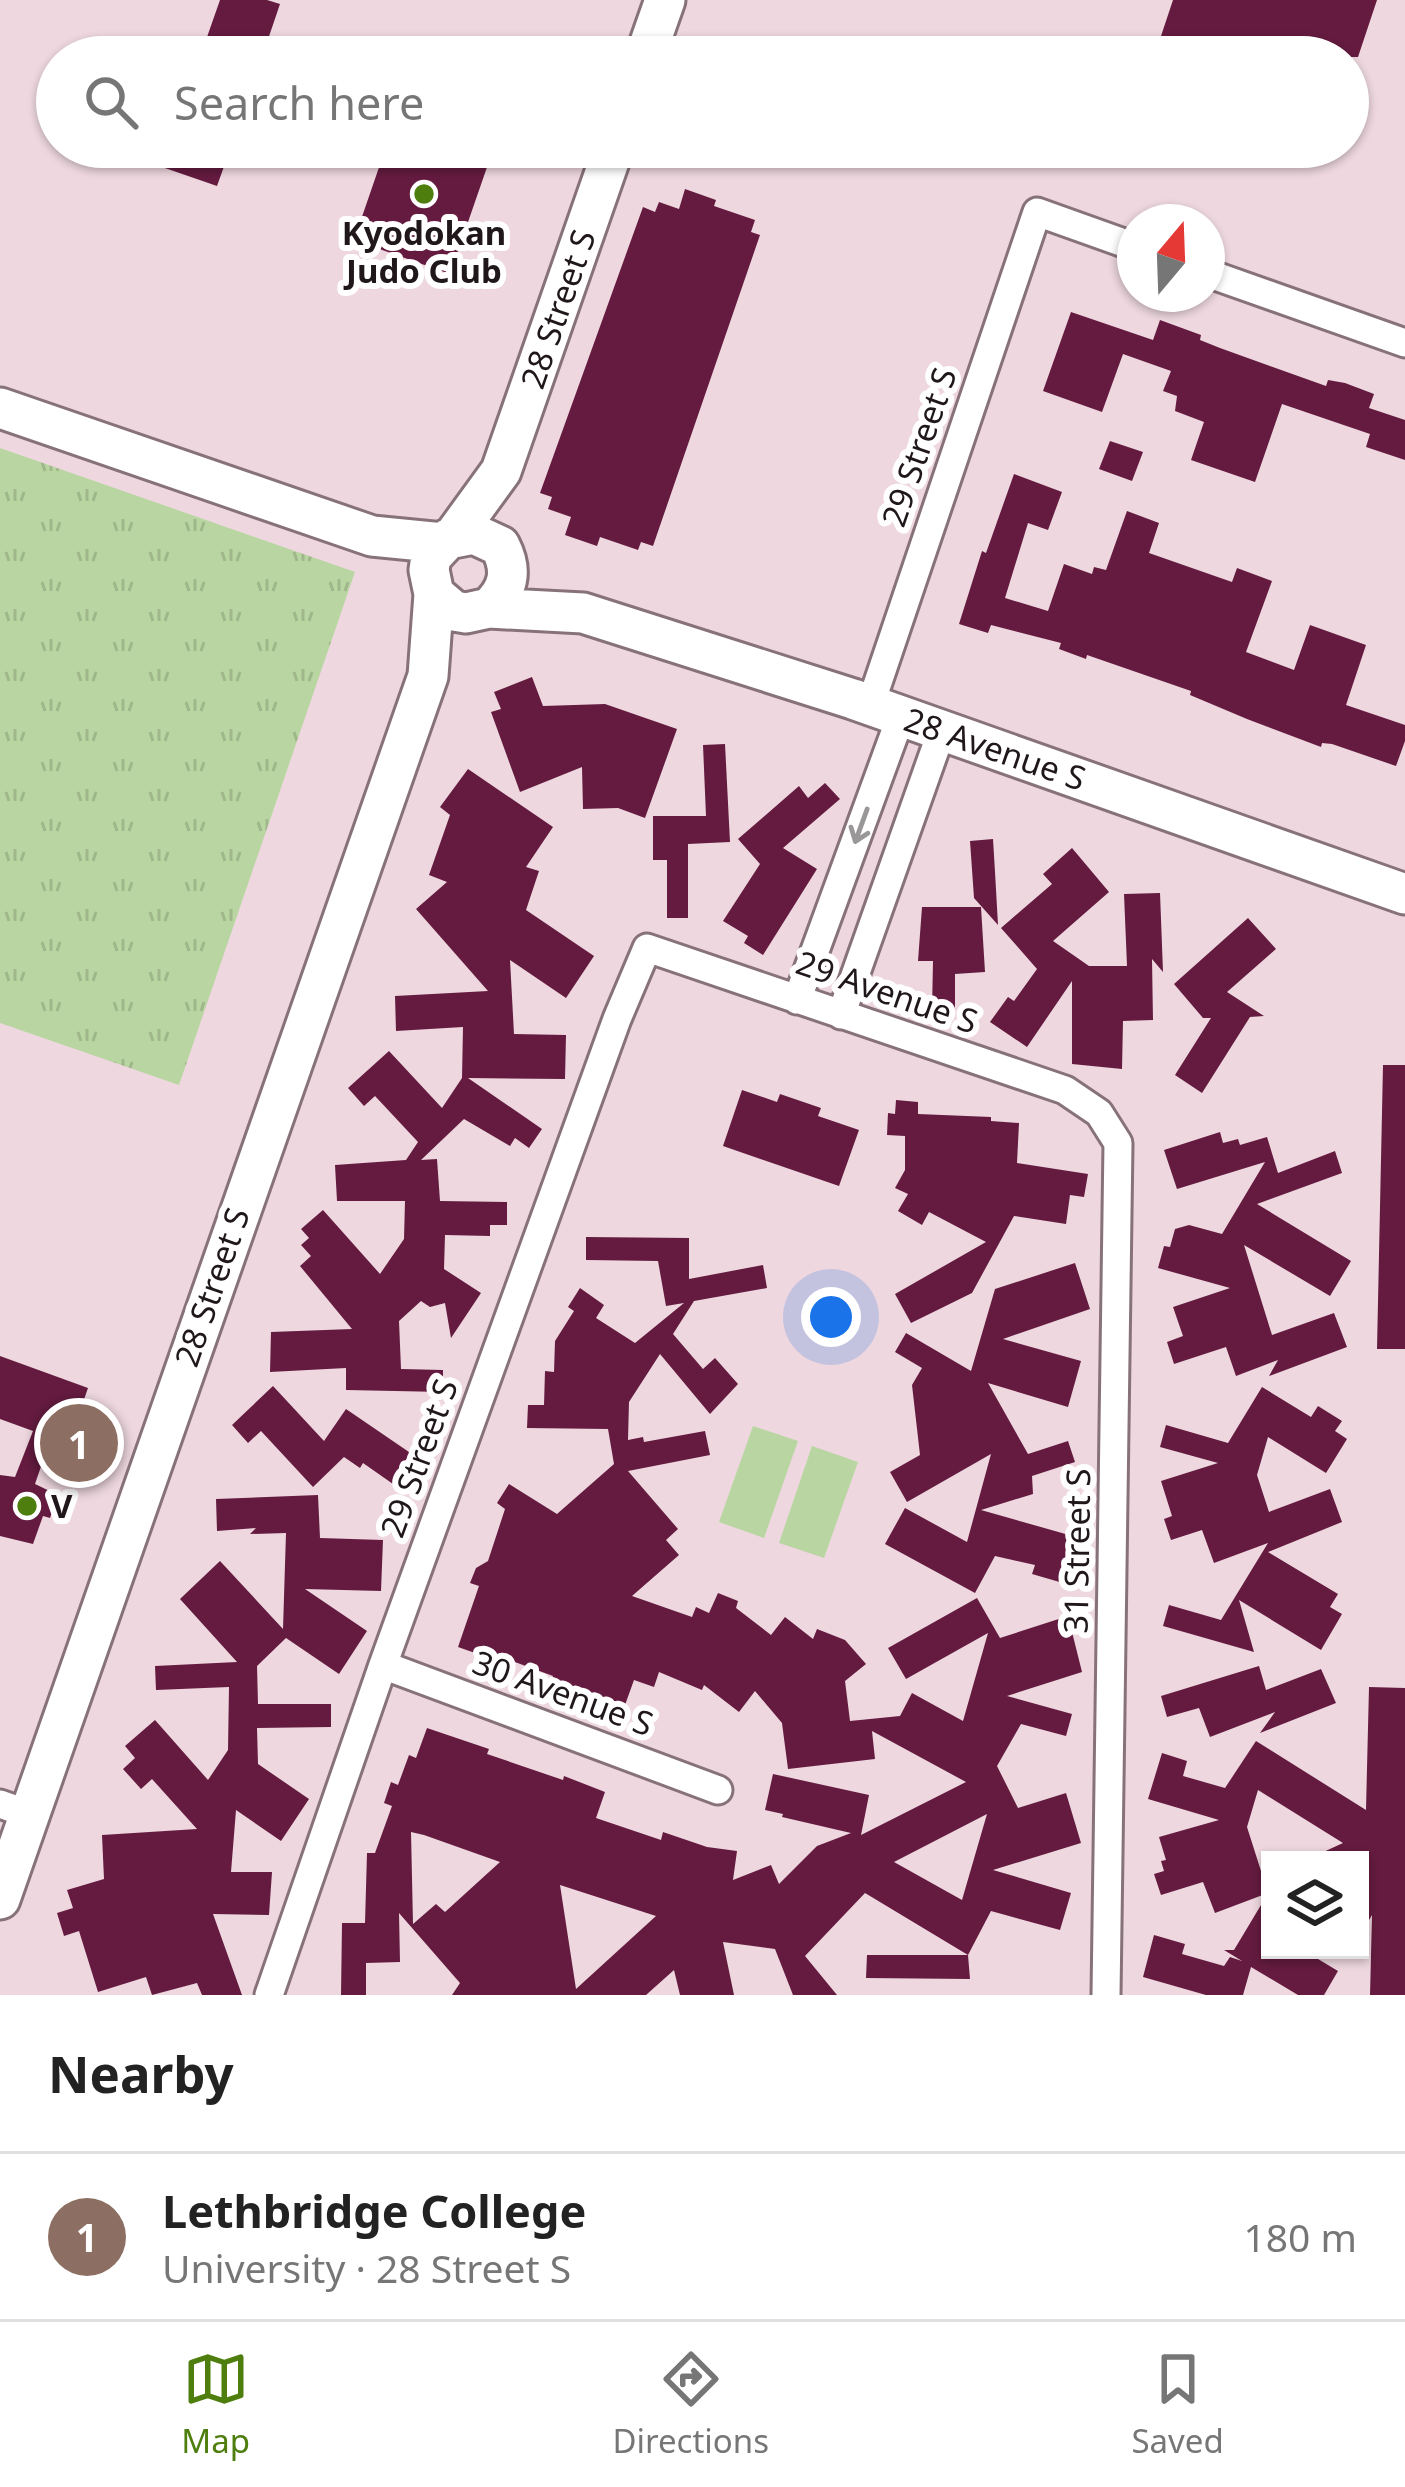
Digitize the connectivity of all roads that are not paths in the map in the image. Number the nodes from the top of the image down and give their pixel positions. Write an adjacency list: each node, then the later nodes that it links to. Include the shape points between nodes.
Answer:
1 (665, 0): 2 (street)
2 (652, 36)
3 (607, 168): 8 (street, 28 Street S)
4 (1117, 241): 16 (street, 29 Street S, via 1037,212)
5 (1225, 279): 6 (street)
6 (1405, 344)
7 (0, 408): 9 (street)
8 (501, 471): 10 (street); 11 (street)
9 (373, 536): 10 (street); 12 (street)
10 (448, 540): 11 (street, via 474,533); 12 (street, via 431,557)
11 (503, 552): 13 (street, via 507,585); 14 (street)
12 (432, 589): 13 (street, via 454,611); 15 (street)
13 (481, 610): 14 (street); 15 (street)
14 (583, 613): 16 (street, 28 Avenue S)
15 (428, 676): 25 (street, 28 Street S)
16 (886, 711): 17 (street, 28 Avenue S); 20 (street, 29 Street S, one-way to 20)
17 (942, 730): 18 (street, 28 Avenue S); 21 (street)
18 (1405, 894)
19 (646, 949): 20 (street, 29 Avenue S); 23 (street, 29 Street S)
20 (797, 1000): 21 (street, 29 Avenue S)
21 (841, 1015): 22 (street, 29 Avenue S, via 1065,1090)
22 (1100, 1113): 28 (street, 31 Street S, via 1118,1143)
23 (382, 1665): 24 (street, 30 Avenue S); 27 (street, 29 Street S)
24 (718, 1790)
25 (14, 1809): 26 (street, 28 Street S)
26 (0, 1899)
27 (269, 1995)
28 (1106, 1995)

